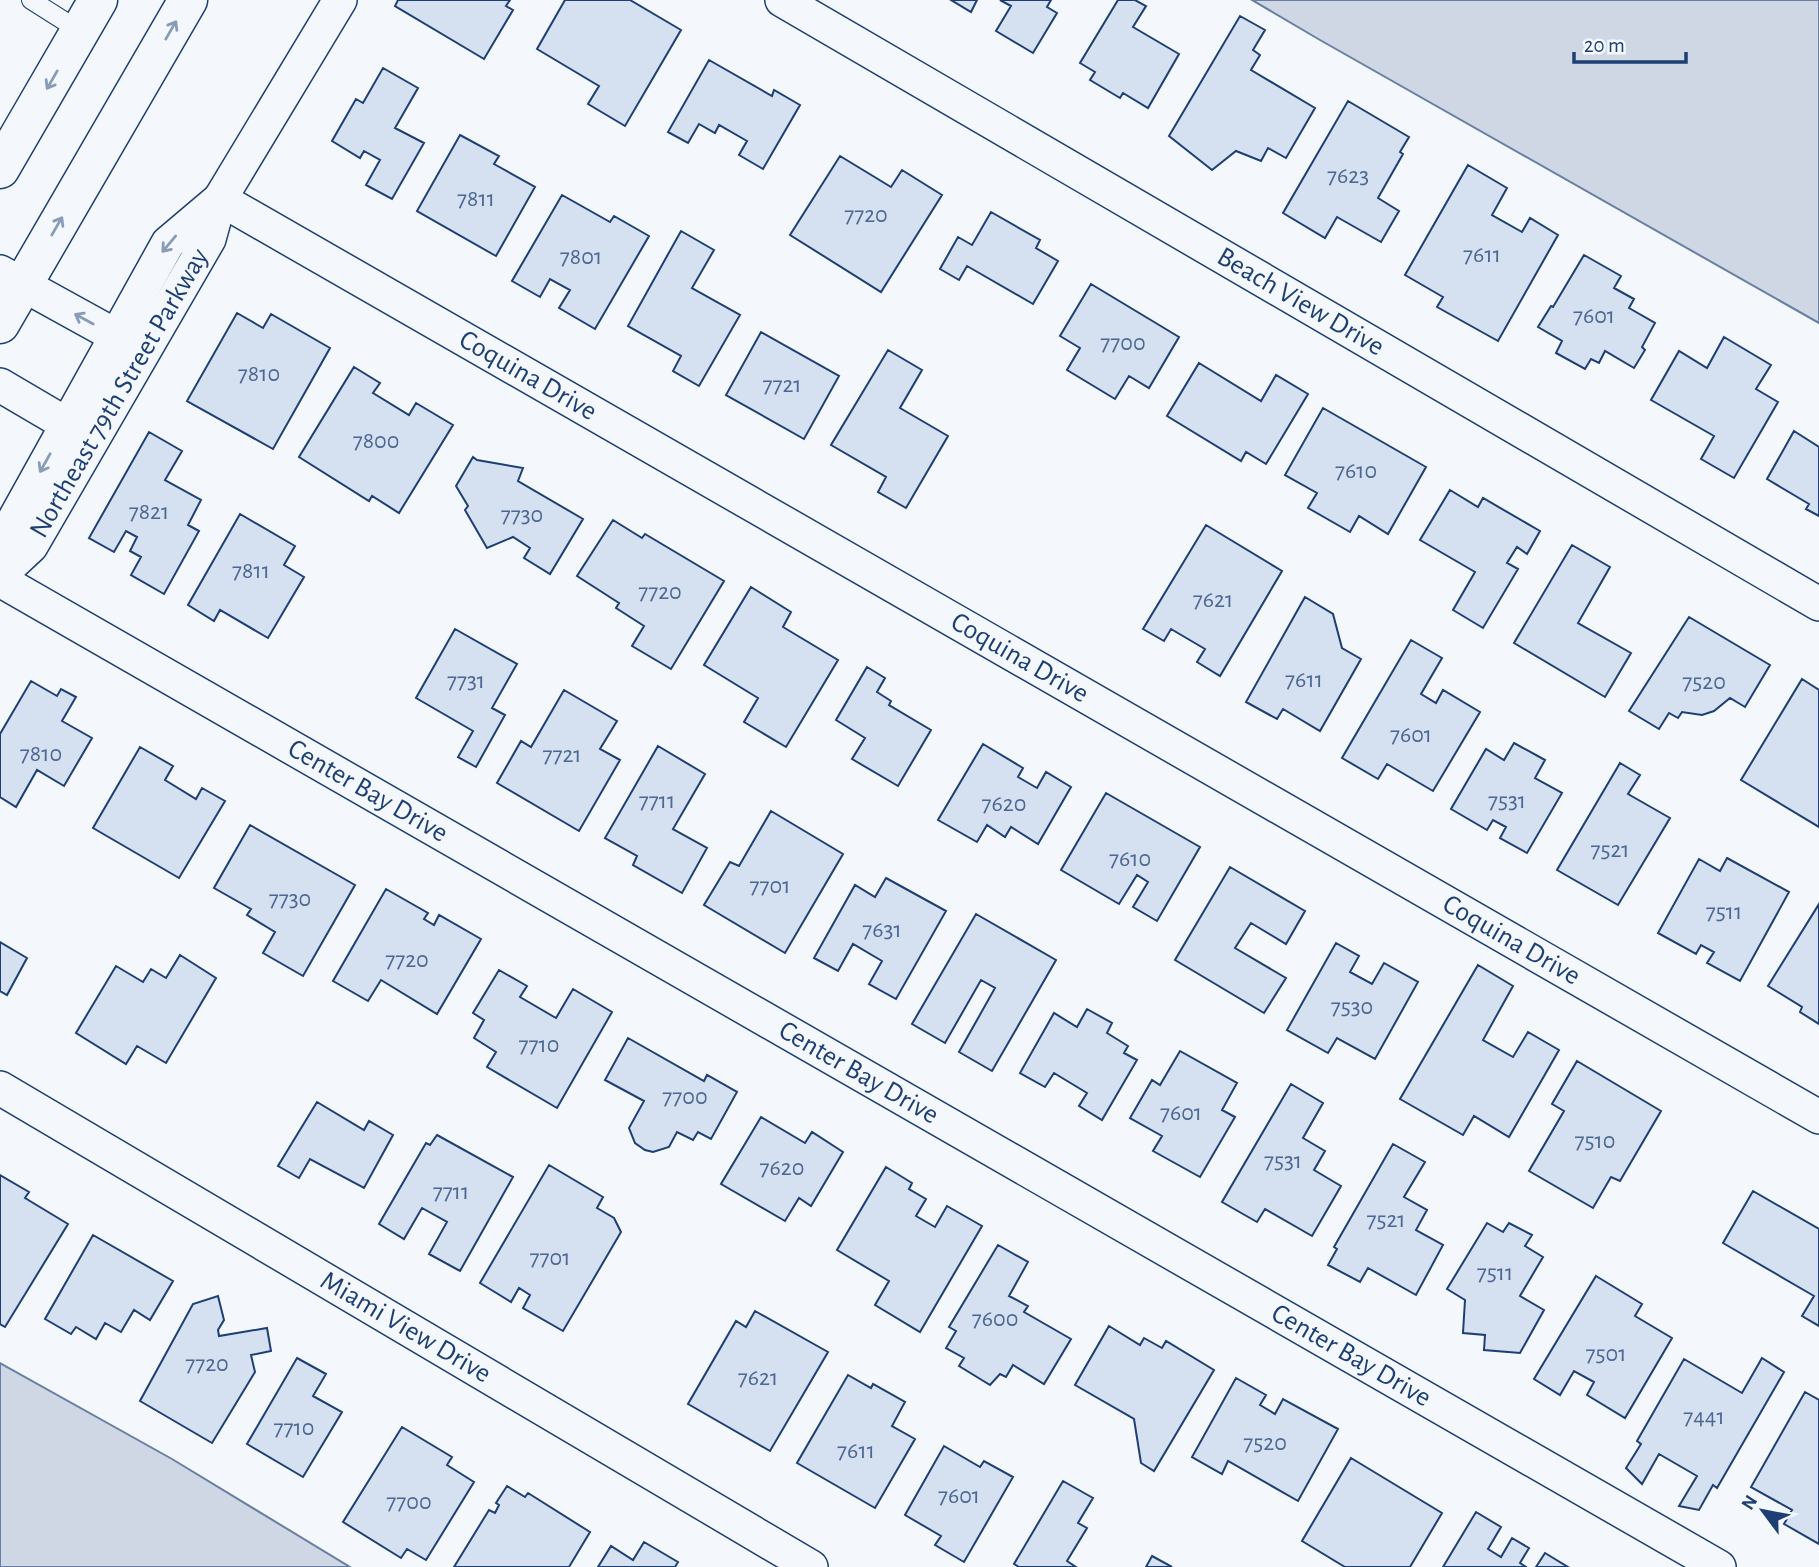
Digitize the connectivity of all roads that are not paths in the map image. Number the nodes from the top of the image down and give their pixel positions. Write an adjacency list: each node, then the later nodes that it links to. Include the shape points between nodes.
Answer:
1 (31, 0): 5 (lane)
2 (188, 0): 8 (main road, one-way to 2)
3 (340, 0): 7 (street, Northeast 79th Street Parkway)
4 (782, 0): 15 (street, Beach View Drive)
5 (89, 16): 6 (main road, one-way to 6)
6 (0, 169)
7 (220, 199): 10 (street, Northeast 79th Street Parkway, via 209,239); 17 (street, Coquina Drive)
8 (11, 279): 9 (main road); 10 (street, one-way to 8)
9 (0, 324)
10 (130, 344): 12 (street, Northeast 79th Street Parkway)
11 (0, 385): 12 (street)
12 (80, 432): 13 (street, Northeast 79th Street Parkway, one-way to 13, via 8,531); 14 (street, Northeast 79th Street Parkway, via 31,546)
13 (0, 564)
14 (0, 578): 19 (street, Center Bay Drive)
15 (1819, 604)
16 (0, 1088): 18 (street, Miami View Drive)
17 (1819, 1117)
18 (811, 1567)
19 (1719, 1567)

